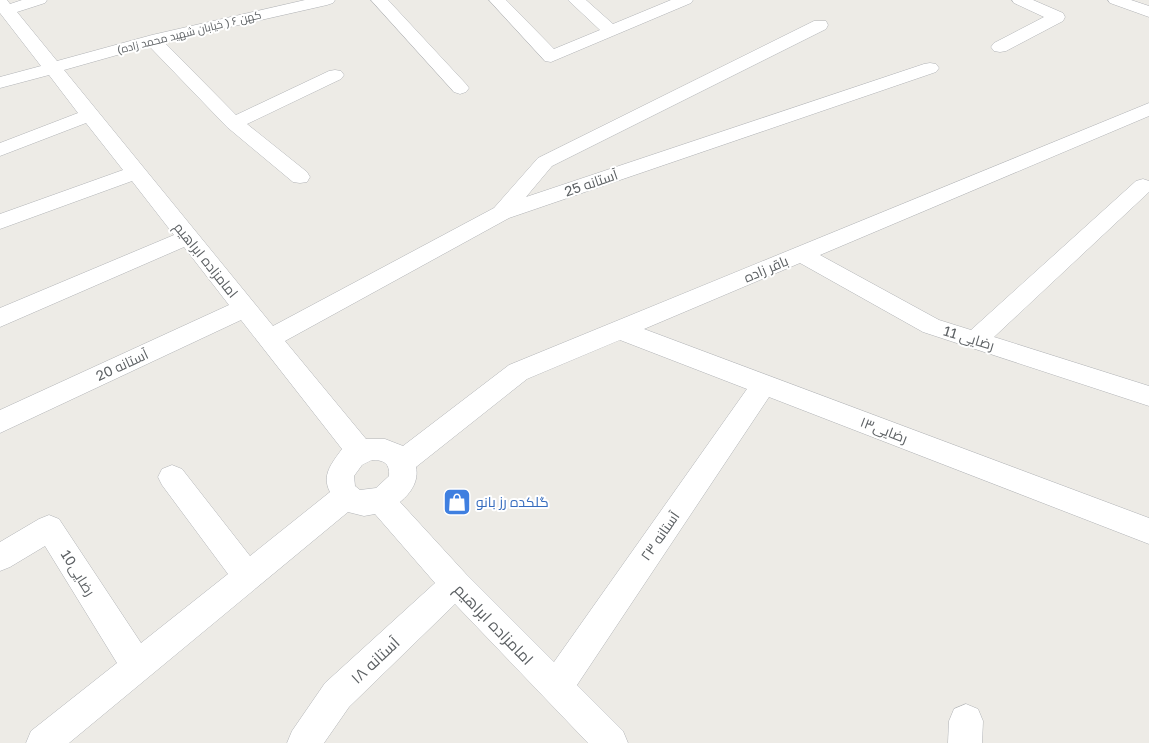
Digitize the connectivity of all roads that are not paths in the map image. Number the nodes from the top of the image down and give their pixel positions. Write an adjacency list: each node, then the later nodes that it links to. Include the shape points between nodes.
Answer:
1 (39, 0): 9 (street)
2 (327, 0): 10 (street, کهن ۶ ( خیابان شهید محمد زاده))
3 (379, 0): 20 (street)
4 (497, 0): 13 (street, via 551,56)
5 (576, 0): 13 (street)
6 (685, 0): 13 (street)
7 (1020, 0): 15 (street, via 1058,17)
8 (1116, 0): 11 (street)
9 (3, 6): 16 (street, امامزاده ابراهیم)
10 (272, 6): 14 (street, کهن ۶ ( خیابان شهید محمد زاده))
11 (1149, 12)
12 (820, 25): 28 (street, via 545,162)
13 (611, 32)
14 (152, 40): 16 (street, کهن ۶ ( خیابان شهید محمد زاده)); 23 (street)
15 (1000, 47)
16 (52, 68): 19 (street, کهن ۶ ( خیابان شهید محمد زاده)); 22 (street, امامزاده ابراهیم)
17 (930, 68): 28 (street, آستانه 25)
18 (335, 75): 23 (street)
19 (0, 83)
20 (460, 88)
21 (1149, 109): 31 (street, باقر زاده)
22 (90, 115): 24 (street); 25 (street, امامزاده ابراهیم)
23 (234, 123): 26 (street)
24 (0, 150)
25 (136, 172): 29 (street); 30 (street, امامزاده ابراهیم)
26 (300, 177)
27 (1143, 186): 36 (street)
28 (501, 213): 35 (street, آستانه 25)
29 (0, 222)
30 (188, 237): 32 (street, امامزاده ابراهیم); 33 (street)
31 (801, 254): 34 (street, باقر زاده); 36 (street, رضایی 11, via 931,326)
32 (244, 308): 35 (street, امامزاده ابراهیم); 39 (street, آستانه 20)
33 (0, 318)
34 (620, 330): 37 (street, رضایی۱۳); 41 (street, باقر زاده, via 518,372)
35 (269, 339): 40 (street, امامزاده ابراهیم)
36 (975, 340): 38 (street, رضایی 11)
37 (764, 385): 45 (street, رضایی۱۳); 50 (street, آستانه ۲۳)
38 (1149, 396)
39 (0, 422)
40 (360, 452): 41 (street, via 389,451); 43 (street, via 340,473 341,489)
41 (402, 462): 44 (street, via 403,479 391,495)
42 (172, 477): 47 (street)
43 (346, 496): 44 (street, via 363,503); 47 (street)
44 (381, 501): 48 (street, امامزاده ابراهیم)
45 (1149, 531)
46 (0, 558): 49 (street, رضایی10, via 49,528)
47 (248, 577): 49 (street)
48 (455, 584): 50 (street, امامزاده ابراهیم); 52 (street, آستانه ۱۸, via 337,695)
49 (138, 668): 51 (street)
50 (556, 687): 53 (street, امامزاده ابراهیم)
51 (43, 743)
52 (304, 743)
53 (611, 743)

